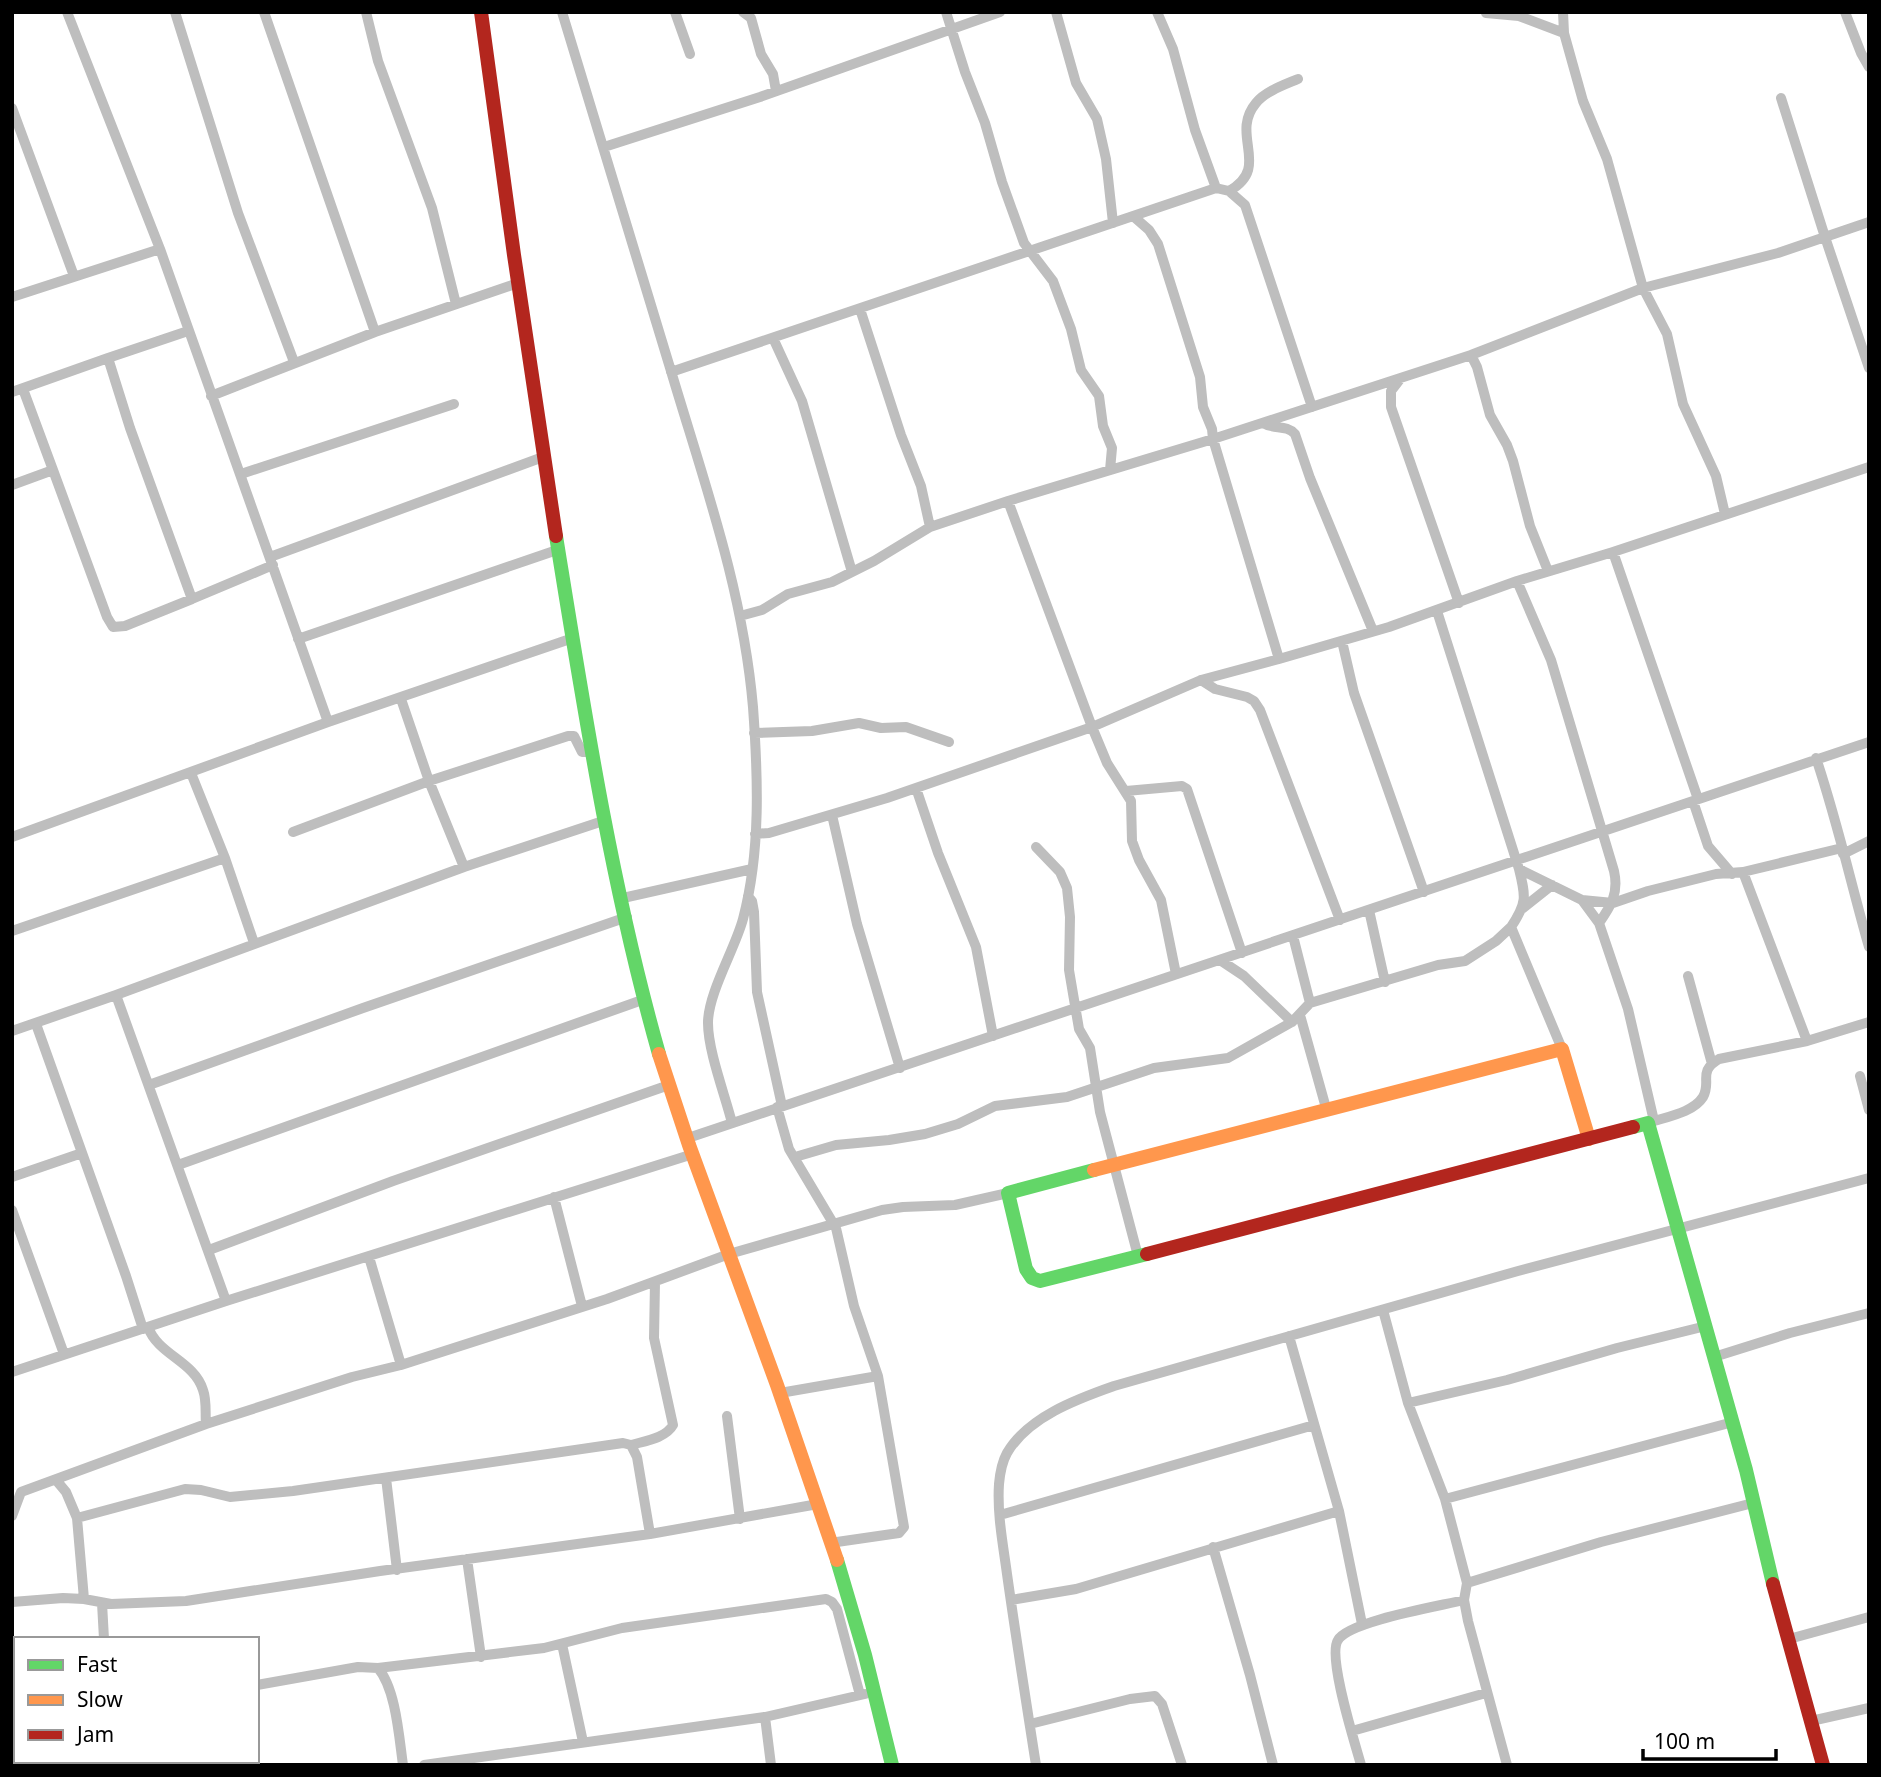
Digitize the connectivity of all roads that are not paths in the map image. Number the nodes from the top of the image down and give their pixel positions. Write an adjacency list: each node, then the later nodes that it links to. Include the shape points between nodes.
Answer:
1 (67, 12): 31 (street)
2 (175, 12): 44 (street, via 238,213)
3 (264, 12): 40 (street)
4 (366, 12): 37 (street, via 378,61 432,208)
5 (481, 12): 34 (street)
6 (562, 12): 24 (street)
7 (675, 12): 18 (street)
8 (743, 12): 21 (street, via 751,18)
9 (946, 12): 16 (street)
10 (1000, 12): 16 (street)
11 (1056, 12): 29 (street, via 1076,83 1097,119)
12 (1157, 12): 25 (street)
13 (1563, 12): 17 (street)
14 (1845, 12): 19 (street)
15 (1486, 13): 17 (street, via 1519,16)
16 (952, 30): 21 (street); 32 (street)
17 (1564, 33): 35 (street, via 1583,100 1607,159)
18 (690, 54)
19 (1869, 67)
20 (1298, 79): 26 (street, via 1264,95 1252,108 1247,126 1249,172 1243,183)
21 (776, 91): 24 (street)
22 (1781, 98): 30 (street)
23 (12, 108): 33 (street)
24 (604, 147): 46 (street)
25 (1216, 188): 26 (street); 27 (street)
26 (1229, 191): 52 (street, via 1245,205)
27 (1133, 216): 29 (street); 54 (street, via 1158,244 1200,377)
28 (1869, 222): 30 (street)
29 (1113, 223): 32 (street)
30 (1825, 237): 35 (street); 45 (street)
31 (160, 249): 33 (street); 39 (street)
32 (1029, 251): 38 (street); 58 (street, via 1053,281 1081,370 1099,396 1112,448)
33 (74, 276): 36 (street)
34 (519, 283): 37 (street); 55 (street)
35 (1643, 288): 42 (street); 62 (street, via 1667,334 1683,404 1716,476)
36 (12, 297)
37 (456, 304): 40 (street)
38 (860, 309): 41 (street); 63 (street, via 921,486)
39 (188, 331): 43 (street); 50 (street)
40 (375, 332): 44 (street)
41 (773, 338): 46 (street); 68 (street, via 802,401)
42 (1471, 355): 47 (street); 67 (street, via 1490,415 1513,461 1530,526)
43 (108, 358): 48 (street); 70 (street)
44 (294, 362): 50 (street)
45 (1869, 368)
46 (671, 372): 73 (street, via 719,525)
47 (1401, 378): 52 (street); 71 (street, via 1391,391 1391,407)
48 (23, 389): 49 (street); 57 (street)
49 (12, 392)
50 (211, 396): 59 (street)
51 (454, 404): 59 (street)
52 (1312, 407): 53 (street)
53 (1264, 423): 54 (street); 74 (street, via 1296,434)
54 (1213, 439): 58 (street); 78 (street)
55 (543, 457): 64 (street); 66 (street)
56 (1869, 467): 62 (street)
57 (53, 470): 60 (street); 70 (street, via 113,627 122,628)
58 (1110, 470): 61 (street)
59 (242, 474): 66 (street)
60 (12, 485)
61 (1008, 501): 63 (street); 82 (street)
62 (1725, 514): 65 (street)
63 (930, 527): 68 (street)
64 (557, 550): 75 (street); 76 (street)
65 (1613, 552): 67 (street); 92 (street)
66 (272, 561): 70 (street); 76 (street)
67 (1548, 571): 69 (street)
68 (852, 572): 73 (street)
69 (1517, 581): 71 (street); 96 (street, via 1551,660)
70 (192, 599)
71 (1459, 603): 72 (street)
72 (1437, 611): 74 (street); 103 (street)
73 (740, 616): 83 (street)
74 (1373, 631): 77 (street)
75 (573, 638): 80 (street); 86 (street)
76 (298, 639): 81 (street)
77 (1342, 641): 78 (street); 108 (street, via 1354,693)
78 (1279, 659): 79 (street)
79 (1201, 680): 82 (street); 116 (street, via 1214,689 1247,697 1260,710)
80 (401, 699): 81 (street); 89 (street)
81 (328, 722): 88 (street)
82 (1092, 727): 90 (street); 91 (street, via 1107,763)
83 (754, 733): 84 (street, via 812,731 859,723 906,727); 97 (street)
84 (948, 742)
85 (1869, 742): 87 (street)
86 (593, 752): 89 (street, via 582,752 577,738 571,736); 94 (street)
87 (1816, 758): 92 (street); 101 (street)
88 (191, 773): 98 (street); 102 (street)
89 (429, 781): 95 (street); 104 (street)
90 (916, 788): 93 (street); 136 (street, via 976,947)
91 (1126, 791): 123 (street, via 1187,789); 125 (street, via 1133,807 1132,841 1161,900)
92 (1696, 800): 96 (street); 106 (street, via 1708,846)
93 (832, 815): 97 (street); 140 (street, via 857,924)
94 (606, 820): 104 (street); 110 (street)
95 (293, 832)
96 (1601, 832): 103 (street); 112 (street, via 1616,881)
97 (755, 834): 105 (street)
98 (12, 837)
99 (1869, 841): 101 (street)
100 (1036, 847): 131 (street, via 1060,872 1067,888 1069,970)
101 (1842, 851): 106 (street); 122 (street)
102 (225, 858): 119 (street); 121 (street)
103 (1518, 865): 107 (street); 108 (street); 113 (street)
104 (464, 867): 121 (street)
105 (752, 869): 109 (street); 110 (street)
106 (1737, 873): 112 (street, via 1716,874); 137 (street)
107 (1552, 885): 111 (street); 113 (street)
108 (1424, 892): 114 (street)
109 (748, 896): 145 (street, via 754,912 757,992); 149 (street, via 708,1020)
110 (623, 898): 115 (street)
111 (1582, 900): 112 (street); 117 (street)
112 (1613, 903): 117 (street)
113 (1523, 908): 118 (street)
114 (1369, 911): 116 (street); 127 (street)
115 (627, 917): 129 (street); 142 (street)
116 (1340, 920): 120 (street)
117 (1599, 923): 148 (street, via 1636,1037)
118 (1511, 927): 127 (street, via 1465,961); 138 (street)
119 (12, 931)
120 (1293, 936): 123 (street); 130 (street)
121 (254, 943): 128 (street)
122 (1869, 947)
123 (1242, 953): 124 (street)
124 (1220, 960): 125 (street); 132 (street)
125 (1177, 974): 131 (street)
126 (1688, 976): 139 (street)
127 (1385, 982): 130 (street)
128 (116, 995): 134 (street); 142 (street)
129 (645, 999): 143 (street); 155 (street)
130 (1310, 1003): 132 (street)
131 (1077, 1007): 136 (street); 144 (street)
132 (1296, 1018): 144 (street, via 1227,1058 1154,1068); 146 (street)
133 (1869, 1022): 137 (street)
134 (36, 1024): 135 (street); 152 (street)
135 (12, 1031)
136 (993, 1036): 140 (street)
137 (1807, 1041): 139 (street, via 1726,1057)
138 (1562, 1049): 146 (street); 151 (street)
139 (1712, 1064): 148 (street, via 1705,1074 1706,1090 1696,1105)
140 (900, 1068): 145 (street)
141 (1860, 1076): 147 (street)
142 (149, 1085): 155 (street)
143 (669, 1085): 150 (street); 164 (street)
144 (1096, 1088): 154 (street, via 1056,1099 995,1106 925,1133 836,1145); 156 (street)
145 (779, 1107): 149 (street); 154 (street)
146 (1326, 1108): 156 (street)
147 (1869, 1110)
148 (1651, 1122): 151 (street); 163 (street)
149 (732, 1123): 150 (street)
150 (688, 1138): 153 (street)
151 (1589, 1139): 166 (street)
152 (82, 1153): 157 (street); 174 (street)
153 (693, 1154): 160 (street); 165 (street)
154 (795, 1157): 162 (street)
155 (178, 1165): 164 (street)
156 (1115, 1166): 159 (street); 166 (street)
157 (12, 1177)
158 (1869, 1178): 163 (street)
159 (1008, 1193): 162 (street, via 955,1205 894,1208); 166 (street, via 1026,1269 1036,1281)
160 (554, 1197): 167 (street); 170 (street)
161 (12, 1210): 176 (street)
162 (834, 1223): 165 (street); 180 (street, via 854,1306)
163 (1679, 1229): 171 (street); 173 (street)
164 (209, 1250): 169 (street)
165 (729, 1254): 168 (street); 181 (street)
166 (1138, 1256)
167 (369, 1257): 169 (street); 178 (street)
168 (655, 1282): 170 (street); 187 (street, via 654,1338 673,1425 669,1432)
169 (226, 1301): 174 (street)
170 (582, 1306): 178 (street)
171 (1383, 1310): 175 (street); 182 (street)
172 (1869, 1313): 177 (street)
173 (1706, 1326): 177 (street); 182 (street)
174 (145, 1328): 176 (street); 185 (street, via 197,1378 204,1395)
175 (1289, 1336): 186 (street); 195 (street, via 1114,1386 1053,1412 1008,1451 999,1483)
176 (64, 1354): 179 (street)
177 (1714, 1357): 184 (street)
178 (401, 1365): 185 (street)
179 (12, 1372)
180 (878, 1376): 181 (street); 200 (street, via 903,1530)
181 (780, 1393): 193 (street)
182 (1408, 1403): 191 (street)
183 (727, 1416): 198 (street)
184 (1733, 1422): 191 (street); 192 (street)
185 (206, 1424): 189 (street)
186 (1314, 1425): 194 (street); 195 (street)
187 (631, 1445): 188 (street, via 598,1445); 199 (street, via 639,1463)
188 (386, 1478): 197 (street, via 237,1497 185,1489); 203 (street)
189 (56, 1480): 190 (street); 197 (street)
190 (17, 1493): 196 (street)
191 (1445, 1499): 204 (street)
192 (1753, 1503): 204 (street); 213 (street)
193 (818, 1504): 198 (street); 200 (street)
194 (1339, 1511): 201 (street); 211 (street)
195 (1000, 1515): 206 (street)
196 (12, 1516)
197 (77, 1518): 205 (street)
198 (740, 1519): 199 (street)
199 (650, 1534): 202 (street)
200 (830, 1543): 218 (street)
201 (1213, 1546): 206 (street, via 1059,1593); 233 (street)
202 (467, 1559): 203 (street); 215 (street)
203 (397, 1570): 209 (street, via 186,1601)
204 (1467, 1583): 207 (street)
205 (84, 1599): 208 (street); 209 (street)
206 (1011, 1600): 224 (street)
207 (1464, 1600): 211 (street); 219 (street)
208 (12, 1602)
209 (102, 1603): 212 (street)
210 (1869, 1618): 213 (street)
211 (1362, 1624): 225 (street, via 1343,1634 1335,1648)
212 (104, 1637)
213 (1788, 1639): 223 (street)
214 (562, 1644): 215 (street); 220 (street, via 622,1628 826,1600 836,1609); 226 (street)
215 (481, 1657): 216 (street)
216 (378, 1668): 217 (street, via 358,1667); 227 (street, via 392,1699)
217 (259, 1685)
218 (876, 1692): 220 (street); 230 (street)
219 (1486, 1693): 225 (street); 235 (street)
220 (860, 1695): 222 (street)
221 (1869, 1708): 223 (street)
222 (765, 1717): 226 (street); 229 (street)
223 (1811, 1721): 236 (street)
224 (1030, 1724): 231 (street); 232 (street, via 1155,1696 1162,1704)
225 (1352, 1731): 234 (street)
226 (583, 1742): 228 (street)
227 (403, 1765)
228 (427, 1765)
229 (771, 1765)
230 (892, 1765)
231 (1037, 1765)
232 (1182, 1765)
233 (1273, 1765)
234 (1361, 1765)
235 (1507, 1765)
236 (1823, 1765)

